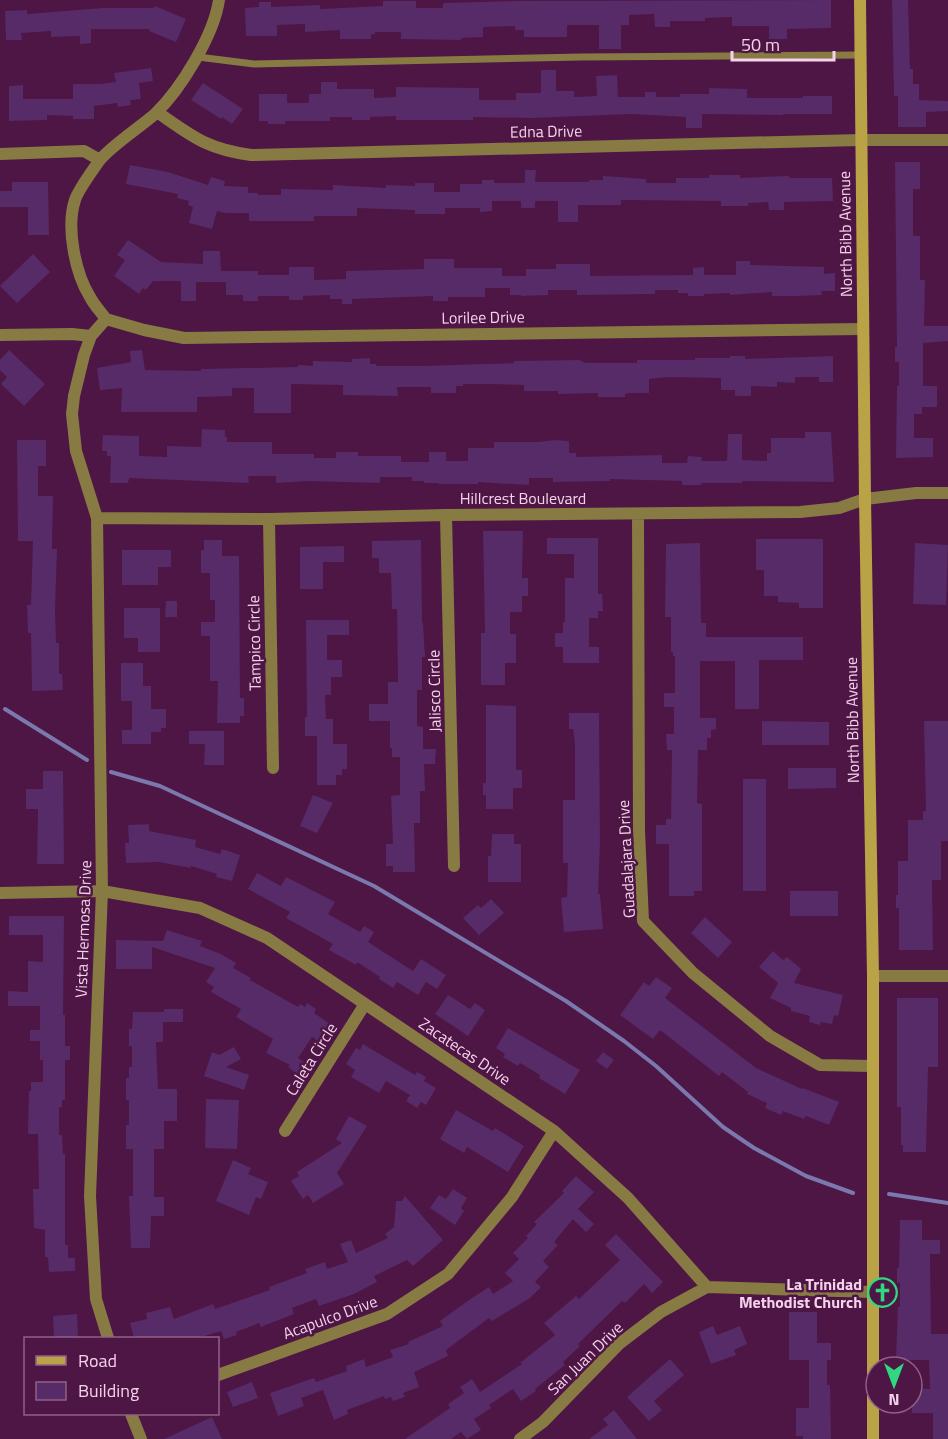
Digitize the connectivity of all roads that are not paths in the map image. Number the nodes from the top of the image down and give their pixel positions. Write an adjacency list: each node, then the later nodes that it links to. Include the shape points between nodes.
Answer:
1 (219, 0): 4 (street)
2 (860, 0): 3 (main road, North Bibb Avenue)
3 (860, 55): 4 (lane, via 254,64); 6 (main road, North Bibb Avenue)
4 (198, 57): 5 (street)
5 (157, 112): 6 (street, Edna Drive, via 202,143 250,155); 9 (street)
6 (860, 140): 7 (street, Edna Drive); 11 (main road, North Bibb Avenue)
7 (948, 140)
8 (0, 153): 9 (street, via 84,151)
9 (100, 160): 10 (street, via 75,199 71,234 76,262 89,296)
10 (106, 319): 11 (street, Lorilee Drive, via 184,338); 13 (street)
11 (862, 329): 15 (main road, North Bibb Avenue)
12 (0, 335): 13 (street)
13 (91, 336): 18 (street, Vista Hermosa Drive, via 74,396 72,433)
14 (948, 493): 15 (street, Hillcrest Boulevard)
15 (865, 500): 17 (street, Hillcrest Boulevard, via 800,512); 24 (main road, North Bibb Avenue)
16 (446, 514): 17 (street, Hillcrest Boulevard); 19 (street, Hillcrest Boulevard); 21 (street, Jalisco Circle)
17 (638, 514): 27 (street, Guadalajara Drive, via 643,921 693,973 770,1036 820,1065)
18 (97, 518): 19 (street, Hillcrest Boulevard); 22 (street, Vista Hermosa Drive)
19 (269, 519): 20 (street, Tampico Circle)
20 (273, 768)
21 (454, 866)
22 (102, 891): 23 (street, Zacatecas Drive); 26 (street, Zacatecas Drive, via 200,908 267,939); 32 (street, Vista Hermosa Drive, via 90,1196 96,1299)
23 (0, 893)
24 (873, 976): 25 (street); 27 (main road, North Bibb Avenue)
25 (948, 976)
26 (366, 1004): 28 (street, Caleta Circle); 29 (street, Zacatecas Drive)
27 (872, 1066): 31 (main road, North Bibb Avenue)
28 (285, 1131)
29 (554, 1131): 30 (street, Zacatecas Drive, via 628,1198); 33 (street, Acapulco Drive, via 512,1197 447,1274 387,1314)
30 (707, 1287): 31 (street); 36 (street, San Juan Drive, via 661,1312 619,1344 543,1422)
31 (872, 1292): 37 (main road, North Bibb Avenue)
32 (108, 1337)
33 (219, 1375)
34 (132, 1415): 35 (street)
35 (141, 1439)
36 (520, 1439)
37 (873, 1439)

